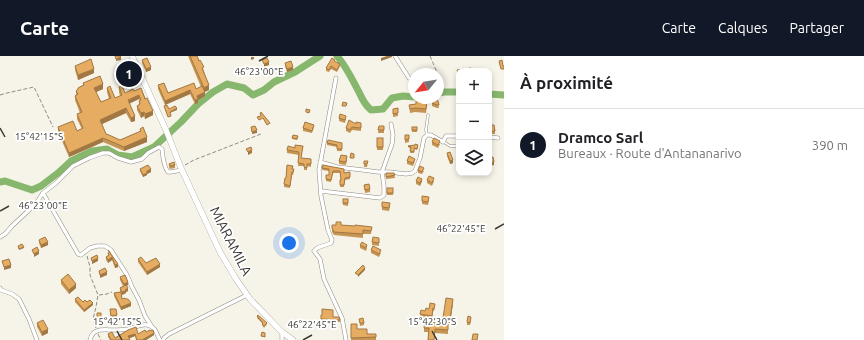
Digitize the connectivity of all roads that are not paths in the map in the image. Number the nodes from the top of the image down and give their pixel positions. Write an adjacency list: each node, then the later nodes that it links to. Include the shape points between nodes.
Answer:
1 (132, 56): 14 (main road, MIARAMILA)
2 (395, 56): 3 (street)
3 (408, 76)
4 (336, 78): 13 (street)
5 (428, 115): 7 (lane)
6 (391, 124): 15 (street, via 392,144)
7 (427, 135): 11 (street); 15 (street, via 415,171 406,174)
8 (456, 136): 11 (street, via 446,136)
9 (492, 137): 10 (street)
10 (498, 138)
11 (443, 142): 12 (lane)
12 (456, 146)
13 (320, 162): 15 (street, via 337,167); 16 (street)
14 (182, 169): 17 (street, via 168,172 162,149 159,148 142,159 131,162 103,153 73,166); 20 (main road, MIARAMILA, via 220,252)
15 (382, 172): 16 (street, via 384,195 380,198)
16 (321, 191): 29 (street, via 332,240 314,251 320,259 324,279 342,318)
17 (44, 193): 18 (street, via 28,212); 21 (street, via 78,254 81,255 97,246 105,246 111,250 127,275)
18 (0, 237)
19 (0, 288): 23 (street, via 19,299)
20 (247, 295): 22 (main road, MIARAMILA); 26 (street, via 168,334)
21 (152, 327): 24 (street, via 138,325 128,329 101,330 91,335); 25 (street)
22 (282, 332): 27 (street); 28 (main road, MIARAMILA)
23 (37, 340)
24 (90, 340)
25 (160, 340)
26 (163, 340)
27 (282, 340)
28 (293, 340)
29 (346, 340)

